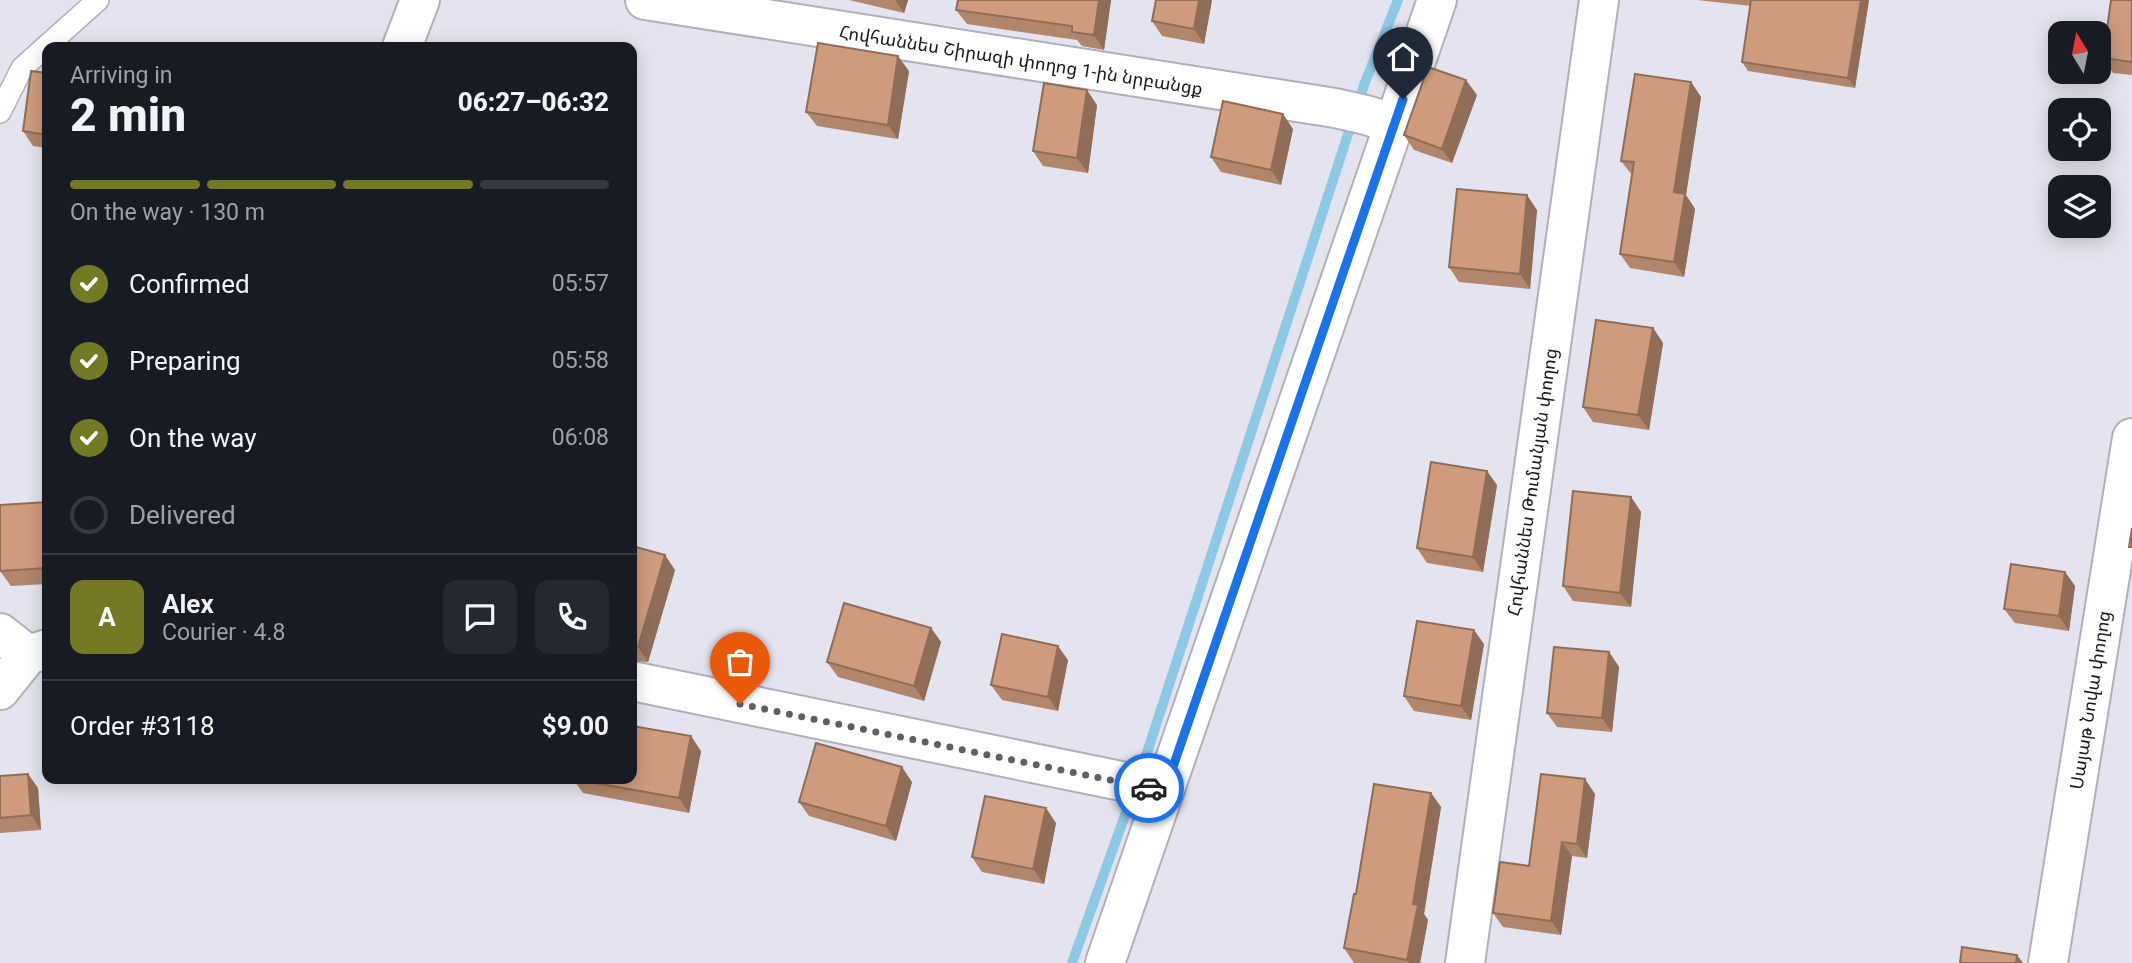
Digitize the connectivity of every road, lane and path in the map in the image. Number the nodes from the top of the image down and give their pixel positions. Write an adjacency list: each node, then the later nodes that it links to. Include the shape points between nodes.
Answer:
1 (98, 0): 6 (lane)
2 (420, 0): 7 (street)
3 (645, 0): 10 (street, Հովհաննես Շիրազի փողոց 1-ին նրբանցք, via 1335,108)
4 (1437, 0): 10 (street)
5 (1599, 0): 17 (street, Հովհաննես Թումանյան փողոց)
6 (51, 42)
7 (404, 42)
8 (42, 50): 9 (lane, via 22,68)
9 (0, 112)
10 (1395, 124): 15 (street)
11 (2132, 438): 18 (street, Սայաթ Նովա փողոց)
12 (25, 646): 14 (street)
13 (637, 682): 15 (street)
14 (0, 690)
15 (1145, 787): 16 (street)
16 (1105, 963)
17 (1465, 963)
18 (2048, 963)

